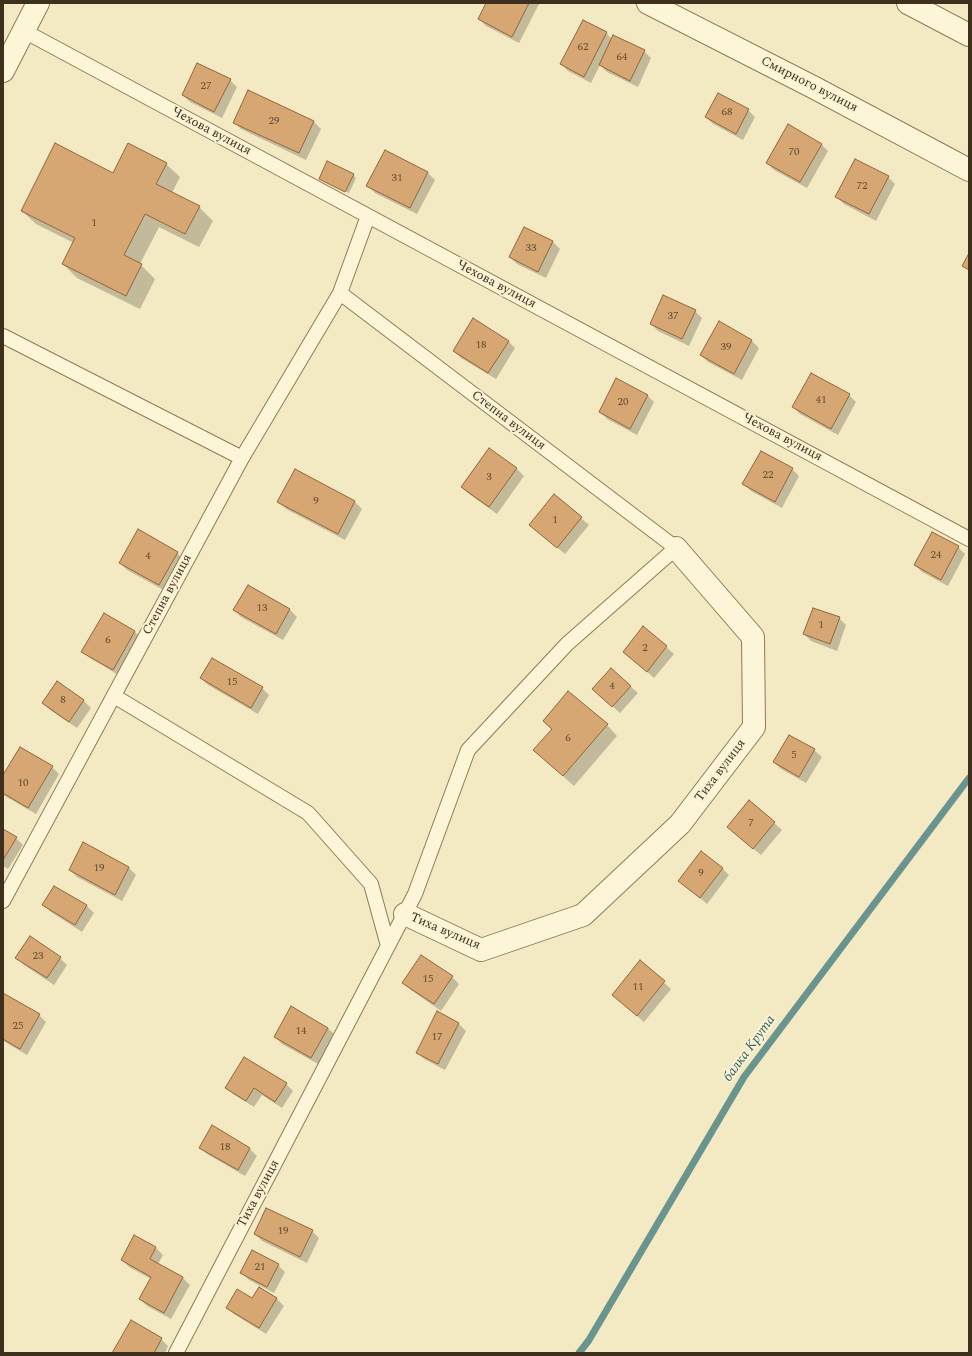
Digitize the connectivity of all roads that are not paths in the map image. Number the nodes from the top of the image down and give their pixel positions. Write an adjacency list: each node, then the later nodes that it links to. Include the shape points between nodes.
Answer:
1 (38, 3): 4 (street)
2 (648, 3): 7 (street, Смирного вулиця)
3 (908, 3): 5 (street)
4 (24, 31): 6 (street); 8 (lane, Чехова вулиця)
5 (969, 35)
6 (3, 71)
7 (969, 170)
8 (368, 216): 9 (lane, Степна вулиця); 12 (lane, Чехова вулиця)
9 (340, 293): 11 (lane, Степна вулиця); 13 (lane, Степна вулиця)
10 (3, 336): 11 (lane)
11 (242, 458): 14 (lane, Степна вулиця)
12 (969, 539)
13 (676, 548): 16 (lane, via 567,644 468,750 415,894); 16 (street, Тиха вулиця, via 753,637 754,727 680,824 583,915 481,950)
14 (114, 696): 15 (lane, Степна вулиця); 17 (lane, via 308,813 371,884)
15 (3, 901)
16 (405, 914): 17 (lane, Тиха вулиця)
17 (388, 946): 18 (lane, Тиха вулиця)
18 (176, 1353)

